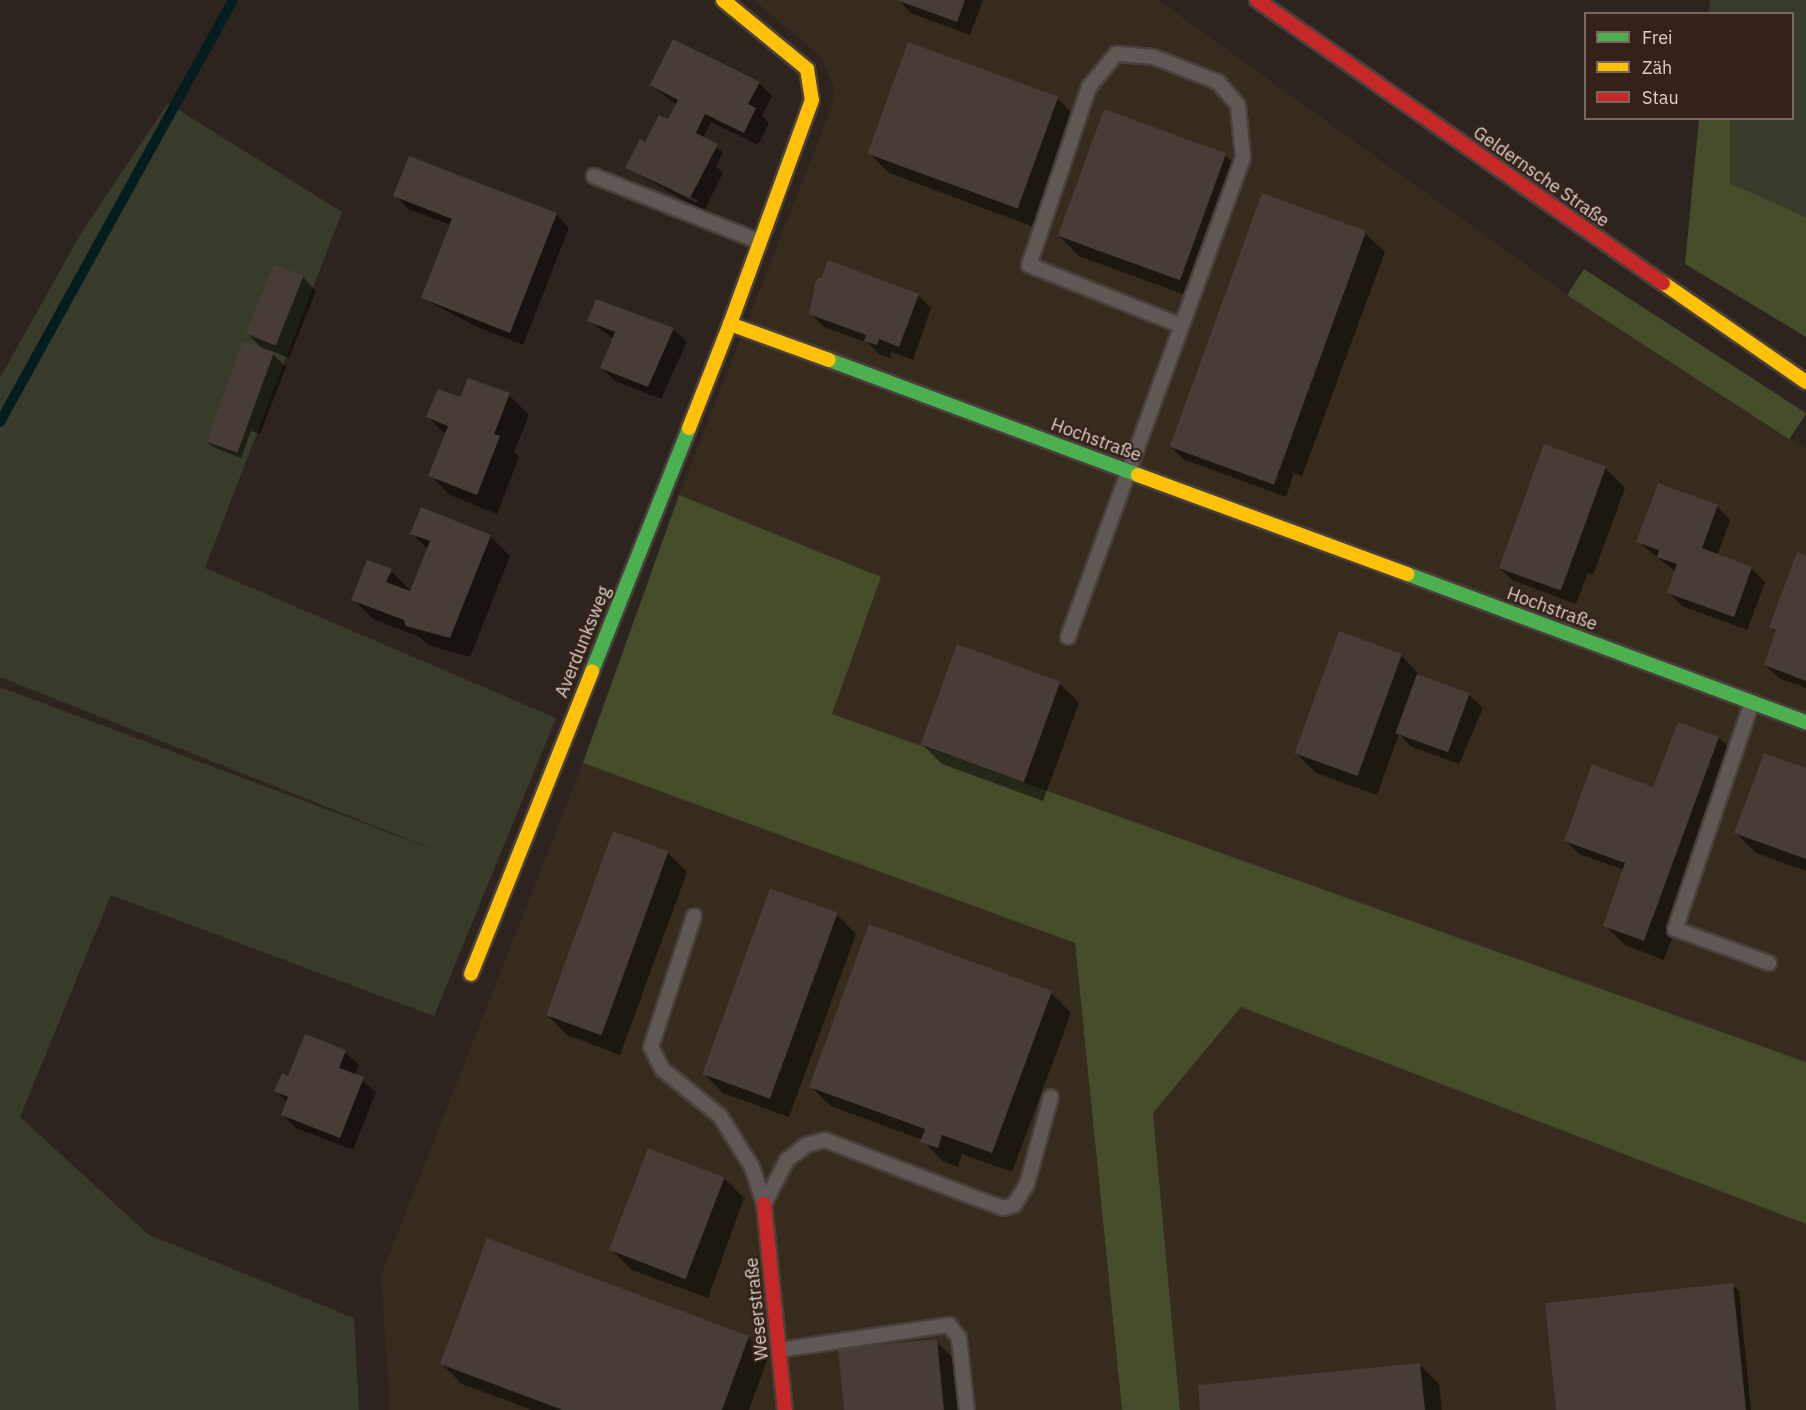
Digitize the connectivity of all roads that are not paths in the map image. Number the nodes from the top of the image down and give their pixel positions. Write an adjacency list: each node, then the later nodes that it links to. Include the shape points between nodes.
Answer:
1 (723, 0): 4 (street, via 807,69 812,100)
2 (1257, 0): 7 (street, Geldernsche Straße)
3 (594, 177): 4 (lane)
4 (758, 241): 5 (street)
5 (730, 324): 8 (street, Hochstraße); 14 (street, Averdunksweg)
6 (1180, 325): 6 (lane, via 1243,158 1238,105 1218,82 1154,57 1116,54 1089,87 1029,265); 8 (lane)
7 (1806, 382)
8 (1126, 470): 9 (lane); 10 (street, Hochstraße)
9 (1068, 637)
10 (1752, 702): 11 (street, Hochstraße); 13 (lane, via 1675,929)
11 (1806, 722)
12 (694, 916): 16 (lane, via 651,1047 663,1069 720,1116 752,1167)
13 (1769, 963)
14 (471, 974)
15 (1051, 1097): 16 (lane, via 1027,1184 1014,1205 1003,1208 825,1140 806,1145 787,1160)
16 (764, 1204): 17 (street, Weserstraße)
17 (779, 1350): 18 (street, Weserstraße); 19 (lane, via 949,1325 959,1338)
18 (785, 1410)
19 (967, 1410)

